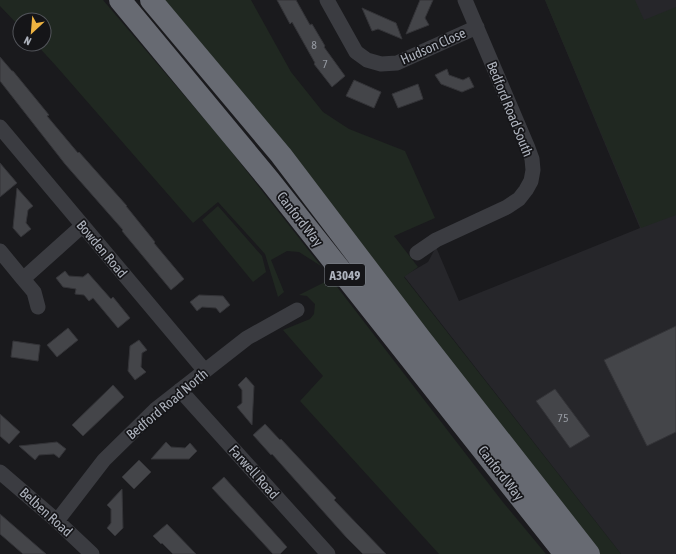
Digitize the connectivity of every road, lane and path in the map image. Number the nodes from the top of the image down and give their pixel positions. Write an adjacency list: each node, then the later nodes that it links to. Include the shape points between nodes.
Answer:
1 (120, 0): 19 (highway, Canford Way / A3049, via 270,181)
2 (151, 0): 20 (highway, Canford Way / A3049, via 281,155)
3 (326, 0): 5 (street, Hudson Close, via 356,52 367,60 381,64 397,63)
4 (465, 0): 5 (street, Bedford Road South)
5 (477, 27): 9 (street, Bedford Road South, via 532,159 531,181 519,199 507,207 436,240)
6 (0, 127): 7 (street, Bowden Road)
7 (82, 226): 10 (street); 13 (street, Bowden Road)
8 (0, 252): 10 (street)
9 (417, 253)
10 (24, 279): 11 (street, via 34,292)
11 (38, 307)
12 (297, 310): 13 (street, Bedford Road North, via 247,338)
13 (205, 371): 14 (street, Bedford Road North)
14 (180, 390): 16 (street, Bedford Road North, via 155,410 104,460); 18 (street, Farwell Road)
15 (0, 472): 16 (street, Belben Road)
16 (57, 521): 17 (street, Belben Road)
17 (92, 554)
18 (328, 554)
19 (566, 554)
20 (589, 554)

